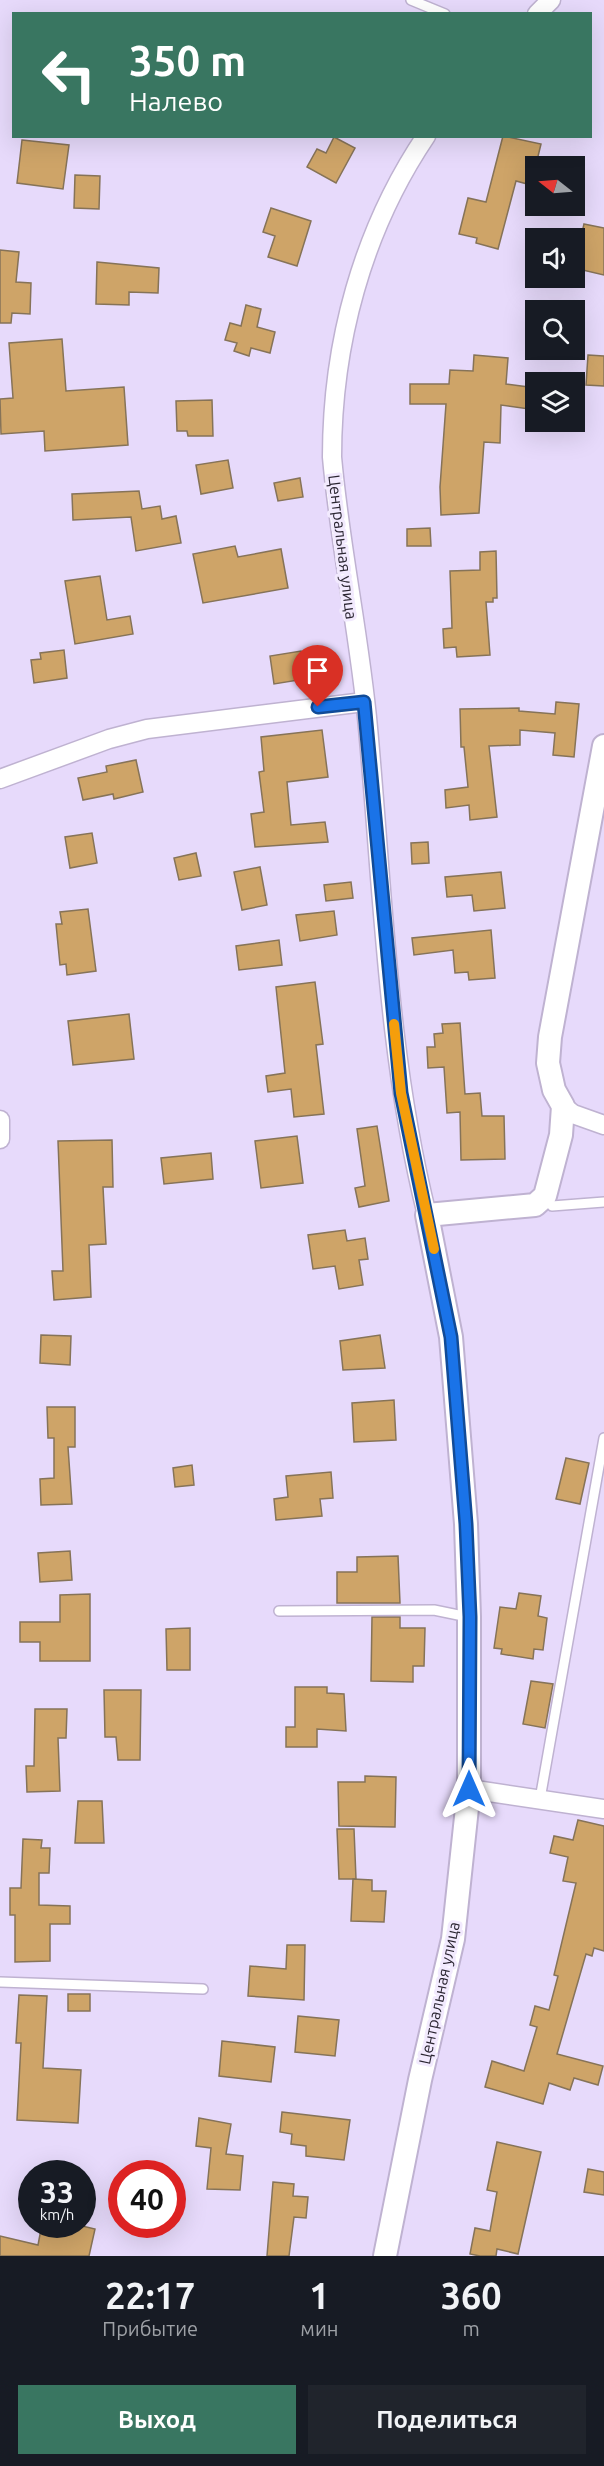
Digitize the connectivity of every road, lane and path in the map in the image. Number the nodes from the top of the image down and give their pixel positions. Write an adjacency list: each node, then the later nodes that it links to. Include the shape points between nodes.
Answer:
1 (411, 0): 3 (lane)
2 (551, 0): 4 (street)
3 (440, 12)
4 (539, 12)
5 (425, 138): 6 (street, Центральная улица, via 385,207 365,258 349,314 332,413 337,508)
6 (364, 702): 8 (street, via 147,729 109,739); 15 (street, Центральная улица, via 401,1093)
7 (604, 746): 9 (street, via 550,1037 548,1063 554,1090)
8 (0, 780)
9 (563, 1106): 11 (street); 13 (street, via 561,1135)
10 (0, 1120): 12 (street)
11 (604, 1125)
12 (0, 1139)
13 (545, 1196): 14 (lane, via 552,1206); 15 (street, via 535,1205)
14 (604, 1202)
15 (427, 1215): 18 (street, Центральная улица, via 451,1337)
16 (604, 1438): 20 (lane)
17 (279, 1611): 18 (lane, via 434,1610)
18 (470, 1617): 19 (street, Центральная улица)
19 (469, 1789): 20 (street); 24 (street, Центральная улица, via 453,1939)
20 (540, 1798): 21 (street)
21 (604, 1809)
22 (0, 1982): 23 (lane)
23 (202, 1989)
24 (385, 2256)

